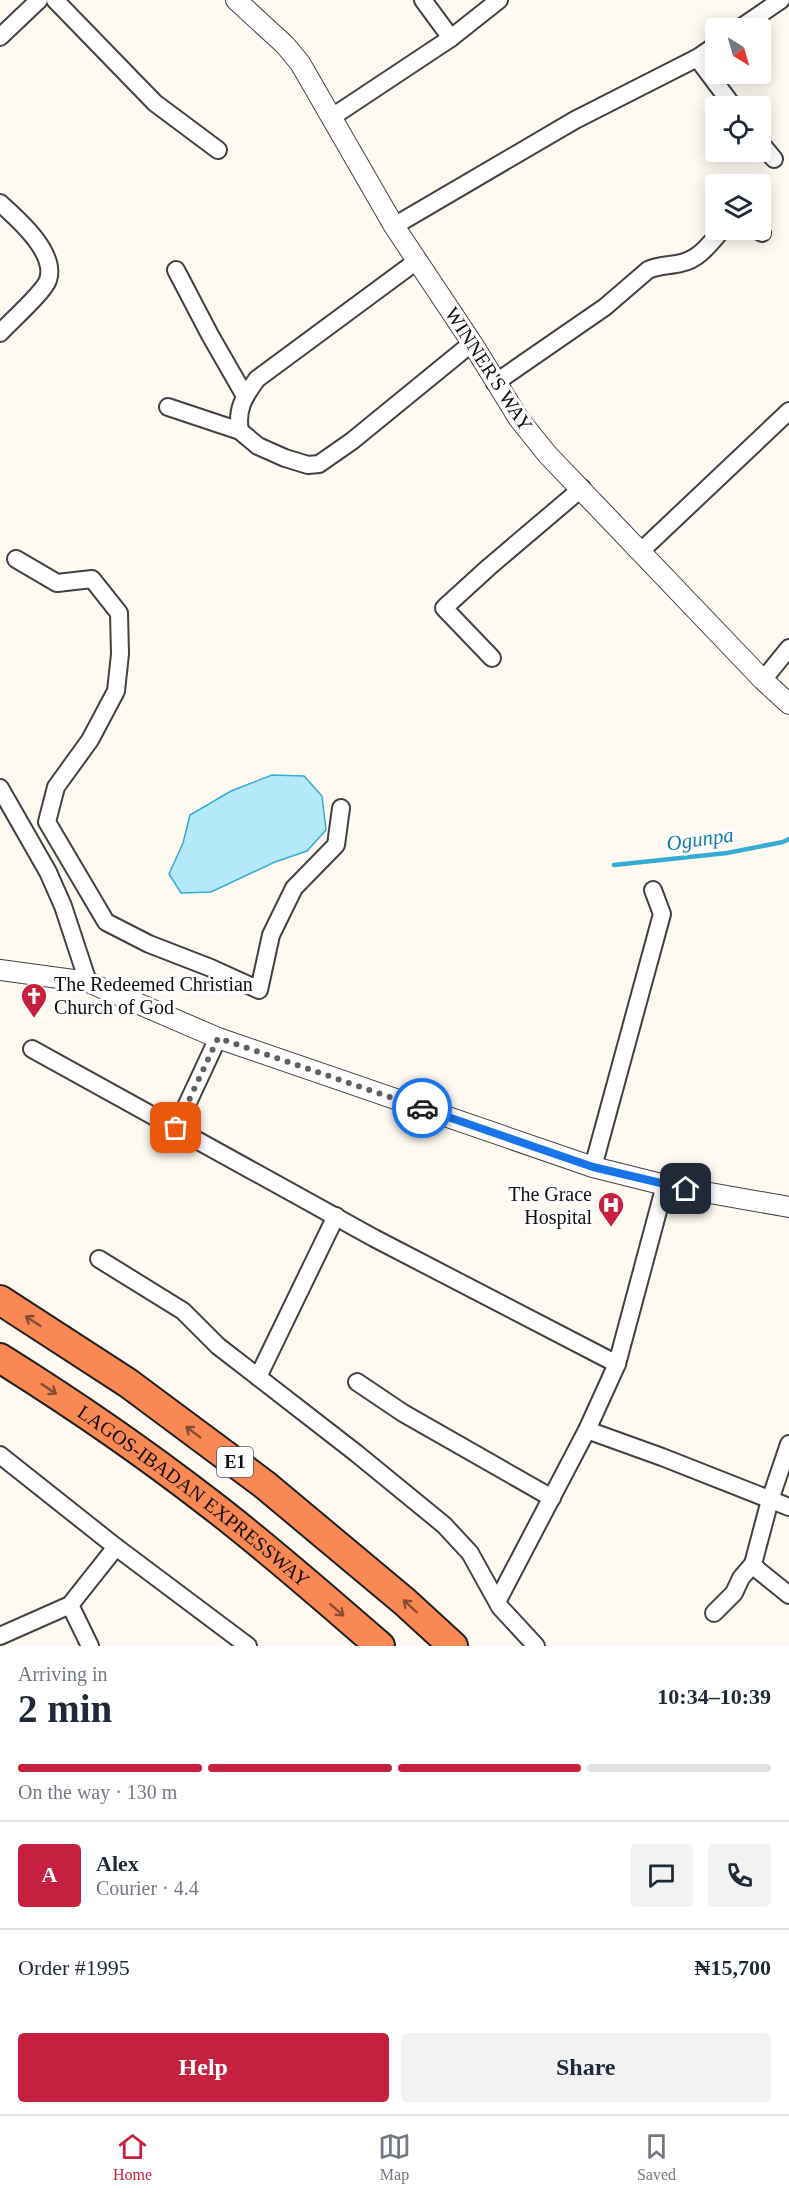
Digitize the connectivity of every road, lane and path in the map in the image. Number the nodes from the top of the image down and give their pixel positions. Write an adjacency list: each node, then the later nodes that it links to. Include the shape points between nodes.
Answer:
1 (39, 0): 8 (street)
2 (55, 0): 14 (street, via 155,103)
3 (236, 0): 13 (street, WINNER'S WAY, via 300,63)
4 (423, 0): 9 (street)
5 (499, 0): 9 (street)
6 (781, 0): 7 (street)
7 (755, 18)
8 (0, 37)
9 (451, 38): 13 (street)
10 (705, 53): 11 (street)
11 (697, 58): 12 (street); 18 (street, via 575,120)
12 (726, 96)
13 (332, 117): 18 (street, WINNER'S WAY)
14 (218, 150)
15 (771, 155): 16 (street)
16 (774, 159)
17 (0, 203): 22 (street, via 33,235 50,270 47,282)
18 (394, 226): 20 (street, WINNER'S WAY)
19 (713, 240): 24 (street, via 702,253 683,263 648,270 604,307)
20 (418, 260): 23 (street, WINNER'S WAY); 25 (street, via 257,379)
21 (176, 270): 25 (street)
22 (0, 333)
23 (472, 343): 24 (street, WINNER'S WAY); 28 (street, via 319,464 285,458 258,446)
24 (495, 383): 29 (street, WINNER'S WAY, via 547,454)
25 (245, 396): 28 (street, via 239,407)
26 (168, 407): 28 (street)
27 (789, 411): 30 (street)
28 (240, 431)
29 (582, 488): 30 (street, WINNER'S WAY); 33 (street, via 444,608)
30 (640, 551): 34 (street, WINNER'S WAY)
31 (16, 559): 37 (street, via 57,583 92,579 118,613 120,654 116,691 90,740 56,787 47,822 106,922 260,990 271,935 294,888 336,845)
32 (789, 648): 34 (street)
33 (492, 658)
34 (763, 680): 35 (street, WINNER'S WAY)
35 (789, 704)
36 (0, 788): 40 (street, via 60,898)
37 (341, 808)
38 (652, 890): 44 (street, via 662,914)
39 (0, 970): 40 (street)
40 (88, 982): 41 (street)
41 (218, 1038): 43 (street); 44 (street)
42 (32, 1049): 43 (street)
43 (176, 1128): 47 (street)
44 (593, 1167): 45 (street)
45 (665, 1185): 46 (street); 51 (street)
46 (789, 1207)
47 (336, 1216): 51 (street); 52 (street)
48 (99, 1259): 52 (street, via 183,1311 218,1347)
49 (0, 1300): 70 (highway, E1, one-way to 49, via 265,1485 128,1383)
50 (0, 1358): 69 (highway, LAGOS-IBADAN EXPRESSWAY / E1, one-way to 69, via 94,1419 206,1501)
51 (617, 1364): 54 (street)
52 (258, 1377): 63 (street, via 444,1525 470,1553)
53 (357, 1382): 57 (street, via 403,1413)
54 (587, 1430): 57 (street); 58 (street)
55 (789, 1444): 58 (street)
56 (0, 1455): 60 (street)
57 (552, 1498): 63 (street)
58 (770, 1500): 59 (street); 61 (street)
59 (789, 1508)
60 (116, 1548): 64 (street); 68 (street)
61 (753, 1564): 62 (street); 65 (street, via 734,1593)
62 (789, 1595)
63 (498, 1600): 71 (street, via 500,1608)
64 (70, 1605): 66 (street); 67 (street)
65 (714, 1613)
66 (0, 1636)
67 (90, 1646)
68 (248, 1646)
69 (380, 1646)
70 (453, 1646)
71 (536, 1646)

